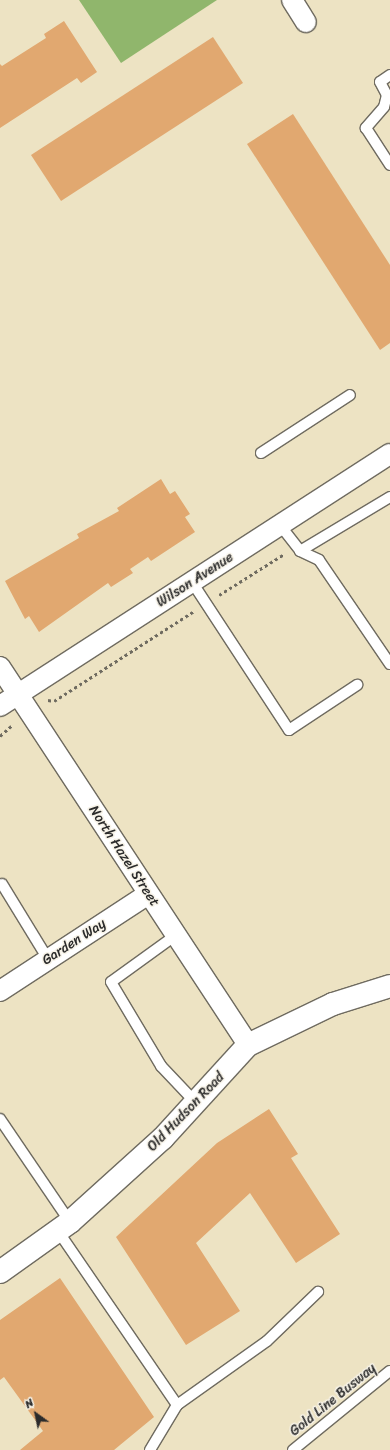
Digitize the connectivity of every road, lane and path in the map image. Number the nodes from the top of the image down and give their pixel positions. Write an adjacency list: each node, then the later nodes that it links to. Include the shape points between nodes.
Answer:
1 (292, 0): 2 (street)
2 (306, 22)
3 (390, 75): 4 (lane, via 380,82 387,95 384,107 366,128)
4 (390, 165)
5 (350, 395): 6 (lane)
6 (261, 452)
7 (390, 454): 9 (street, Wilson Avenue)
8 (390, 497): 10 (lane)
9 (280, 525): 10 (lane); 11 (street, Wilson Avenue)
10 (300, 551): 12 (lane, via 319,560)
11 (192, 582): 14 (lane, via 289,730); 15 (street, Wilson Avenue)
12 (390, 664)
13 (0, 667): 15 (street, North Hazel Street)
14 (357, 685)
15 (18, 695): 16 (street, Wilson Avenue); 20 (street, North Hazel Street)
16 (0, 706)
17 (11, 726): 18 (path)
18 (0, 736)
19 (2, 884): 22 (lane)
20 (148, 894): 21 (street, North Hazel Street); 22 (street, Garden Way)
21 (176, 935): 25 (street, North Hazel Street); 26 (lane, via 111,982 161,1066)
22 (48, 959): 24 (street, Garden Way)
23 (390, 986): 25 (street, Old Hudson Road, via 333,1004)
24 (0, 991)
25 (248, 1045): 26 (street, Old Hudson Road)
26 (197, 1104): 28 (street, Old Hudson Road)
27 (0, 1119): 28 (lane)
28 (64, 1226): 29 (street, Old Hudson Road); 32 (lane)
29 (3, 1265)
30 (318, 1292): 32 (lane, via 267,1341)
31 (390, 1371): 34 (lane, Gold Line Busway)
32 (177, 1405): 33 (lane)
33 (150, 1450)
34 (293, 1450)

